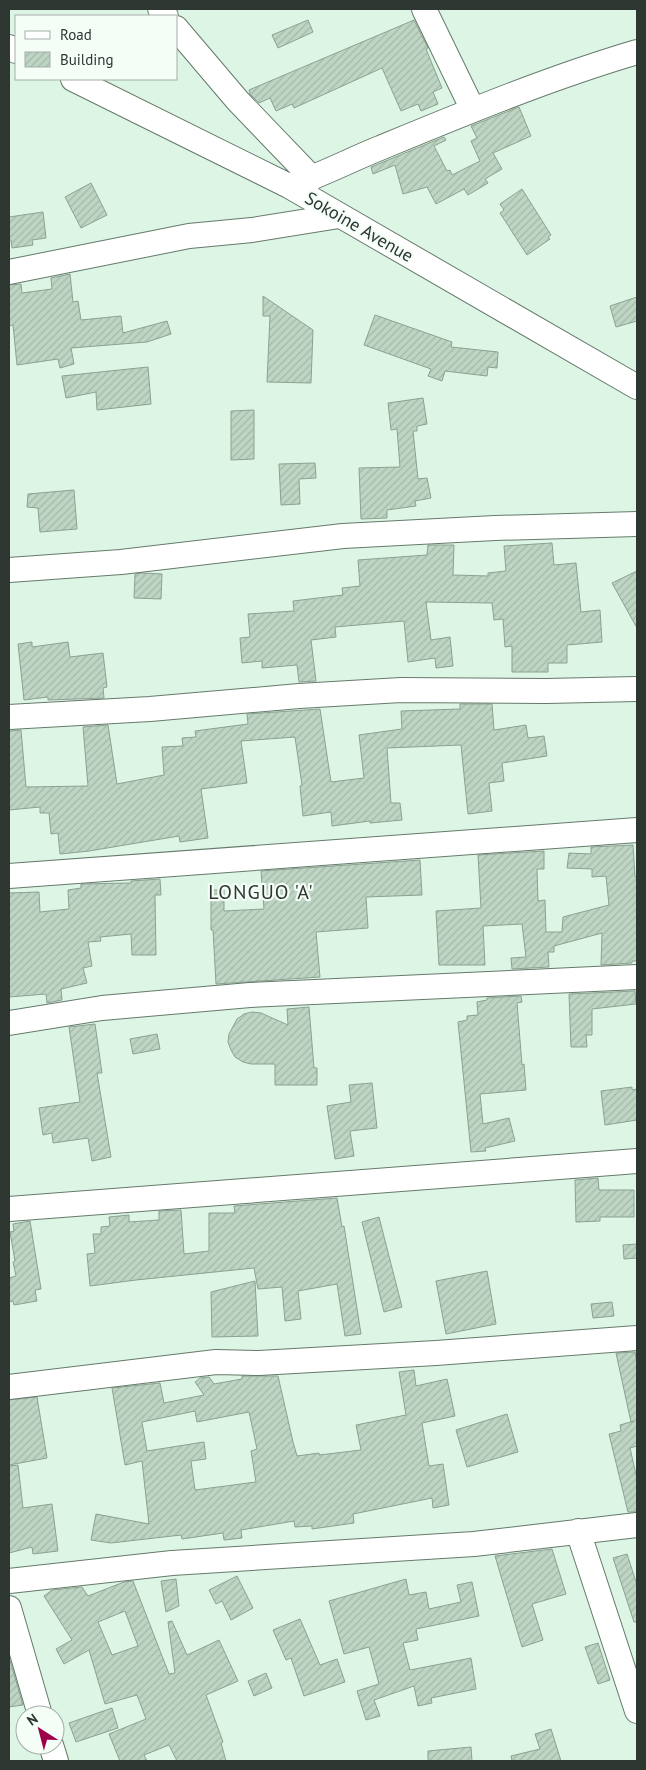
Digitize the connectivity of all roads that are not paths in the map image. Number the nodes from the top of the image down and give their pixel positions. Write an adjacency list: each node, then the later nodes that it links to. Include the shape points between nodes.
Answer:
1 (424, 9): 5 (street)
2 (178, 30): 6 (street, via 238,101)
3 (637, 52): 5 (street, via 584,68)
4 (75, 80): 7 (street, Sokoine Avenue)
5 (473, 110): 6 (street)
6 (312, 178): 7 (street)
7 (289, 186): 8 (street, Sokoine Avenue)
8 (339, 216): 9 (street, via 189,236); 10 (street, Sokoine Avenue)
9 (9, 272)
10 (637, 387)
11 (637, 524): 12 (street, via 343,536 121,562)
12 (9, 570)
13 (637, 689): 14 (street, via 401,690)
14 (9, 717)
15 (637, 830): 16 (street)
16 (9, 876)
17 (637, 977): 18 (street, via 250,995 102,1008)
18 (9, 1023)
19 (637, 1161): 20 (street)
20 (9, 1209)
21 (637, 1338): 22 (street, via 426,1354 259,1363 216,1362)
22 (9, 1387)
23 (637, 1525): 24 (street)
24 (578, 1531): 25 (street, via 474,1544 172,1563); 28 (street)
25 (9, 1581)
26 (9, 1608): 27 (street)
27 (37, 1705)
28 (637, 1711)

